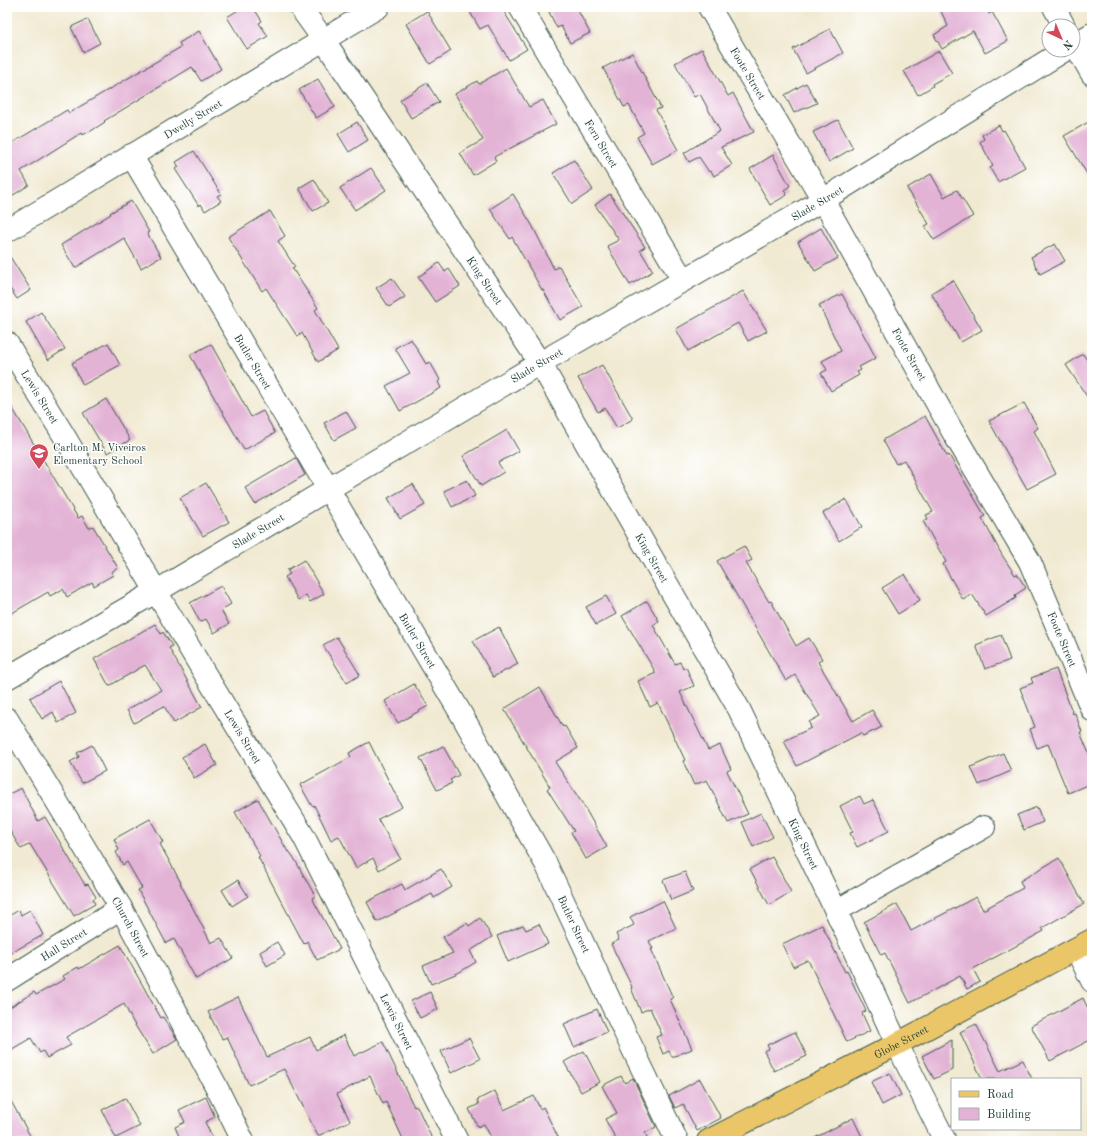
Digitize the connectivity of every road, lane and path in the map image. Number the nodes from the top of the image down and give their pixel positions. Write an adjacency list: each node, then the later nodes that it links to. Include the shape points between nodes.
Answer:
1 (300, 7): 7 (street, King Street)
2 (378, 7): 7 (street, Dwelly Street)
3 (520, 7): 14 (street, Fern Street)
4 (709, 7): 12 (street, Foote Street)
5 (1054, 7): 6 (street)
6 (1061, 18)
7 (323, 39): 11 (street, Dwelly Street); 16 (street, King Street)
8 (1081, 53): 10 (street)
9 (1046, 58): 12 (street, Slade Street)
10 (1092, 74)
11 (131, 155): 13 (street, Dwelly Street); 17 (street, Butler Street)
12 (823, 200): 14 (street, Slade Street); 20 (street, Foote Street, via 954,434 1030,562)
13 (7, 231)
14 (683, 280): 16 (street, Slade Street)
15 (7, 343): 18 (street, Lewis Street)
16 (540, 363): 17 (street, Slade Street); 24 (street, King Street, via 739,709)
17 (329, 488): 18 (street, Slade Street); 31 (street, Butler Street, via 546,864)
18 (157, 591): 19 (street, Slade Street); 30 (street, Lewis Street, via 304,837)
19 (7, 678)
20 (1092, 710)
21 (7, 719): 23 (street, Church Street)
22 (984, 827): 24 (street)
23 (120, 908): 26 (street, Hall Street); 29 (street, Church Street)
24 (836, 911): 28 (street, King Street)
25 (1084, 944): 27 (street); 28 (main road, Globe Street)
26 (7, 980)
27 (1092, 981)
28 (897, 1044): 32 (main road, Globe Street); 33 (street, King Street)
29 (244, 1141)
30 (457, 1141)
31 (678, 1141)
32 (708, 1141)
33 (945, 1141)

